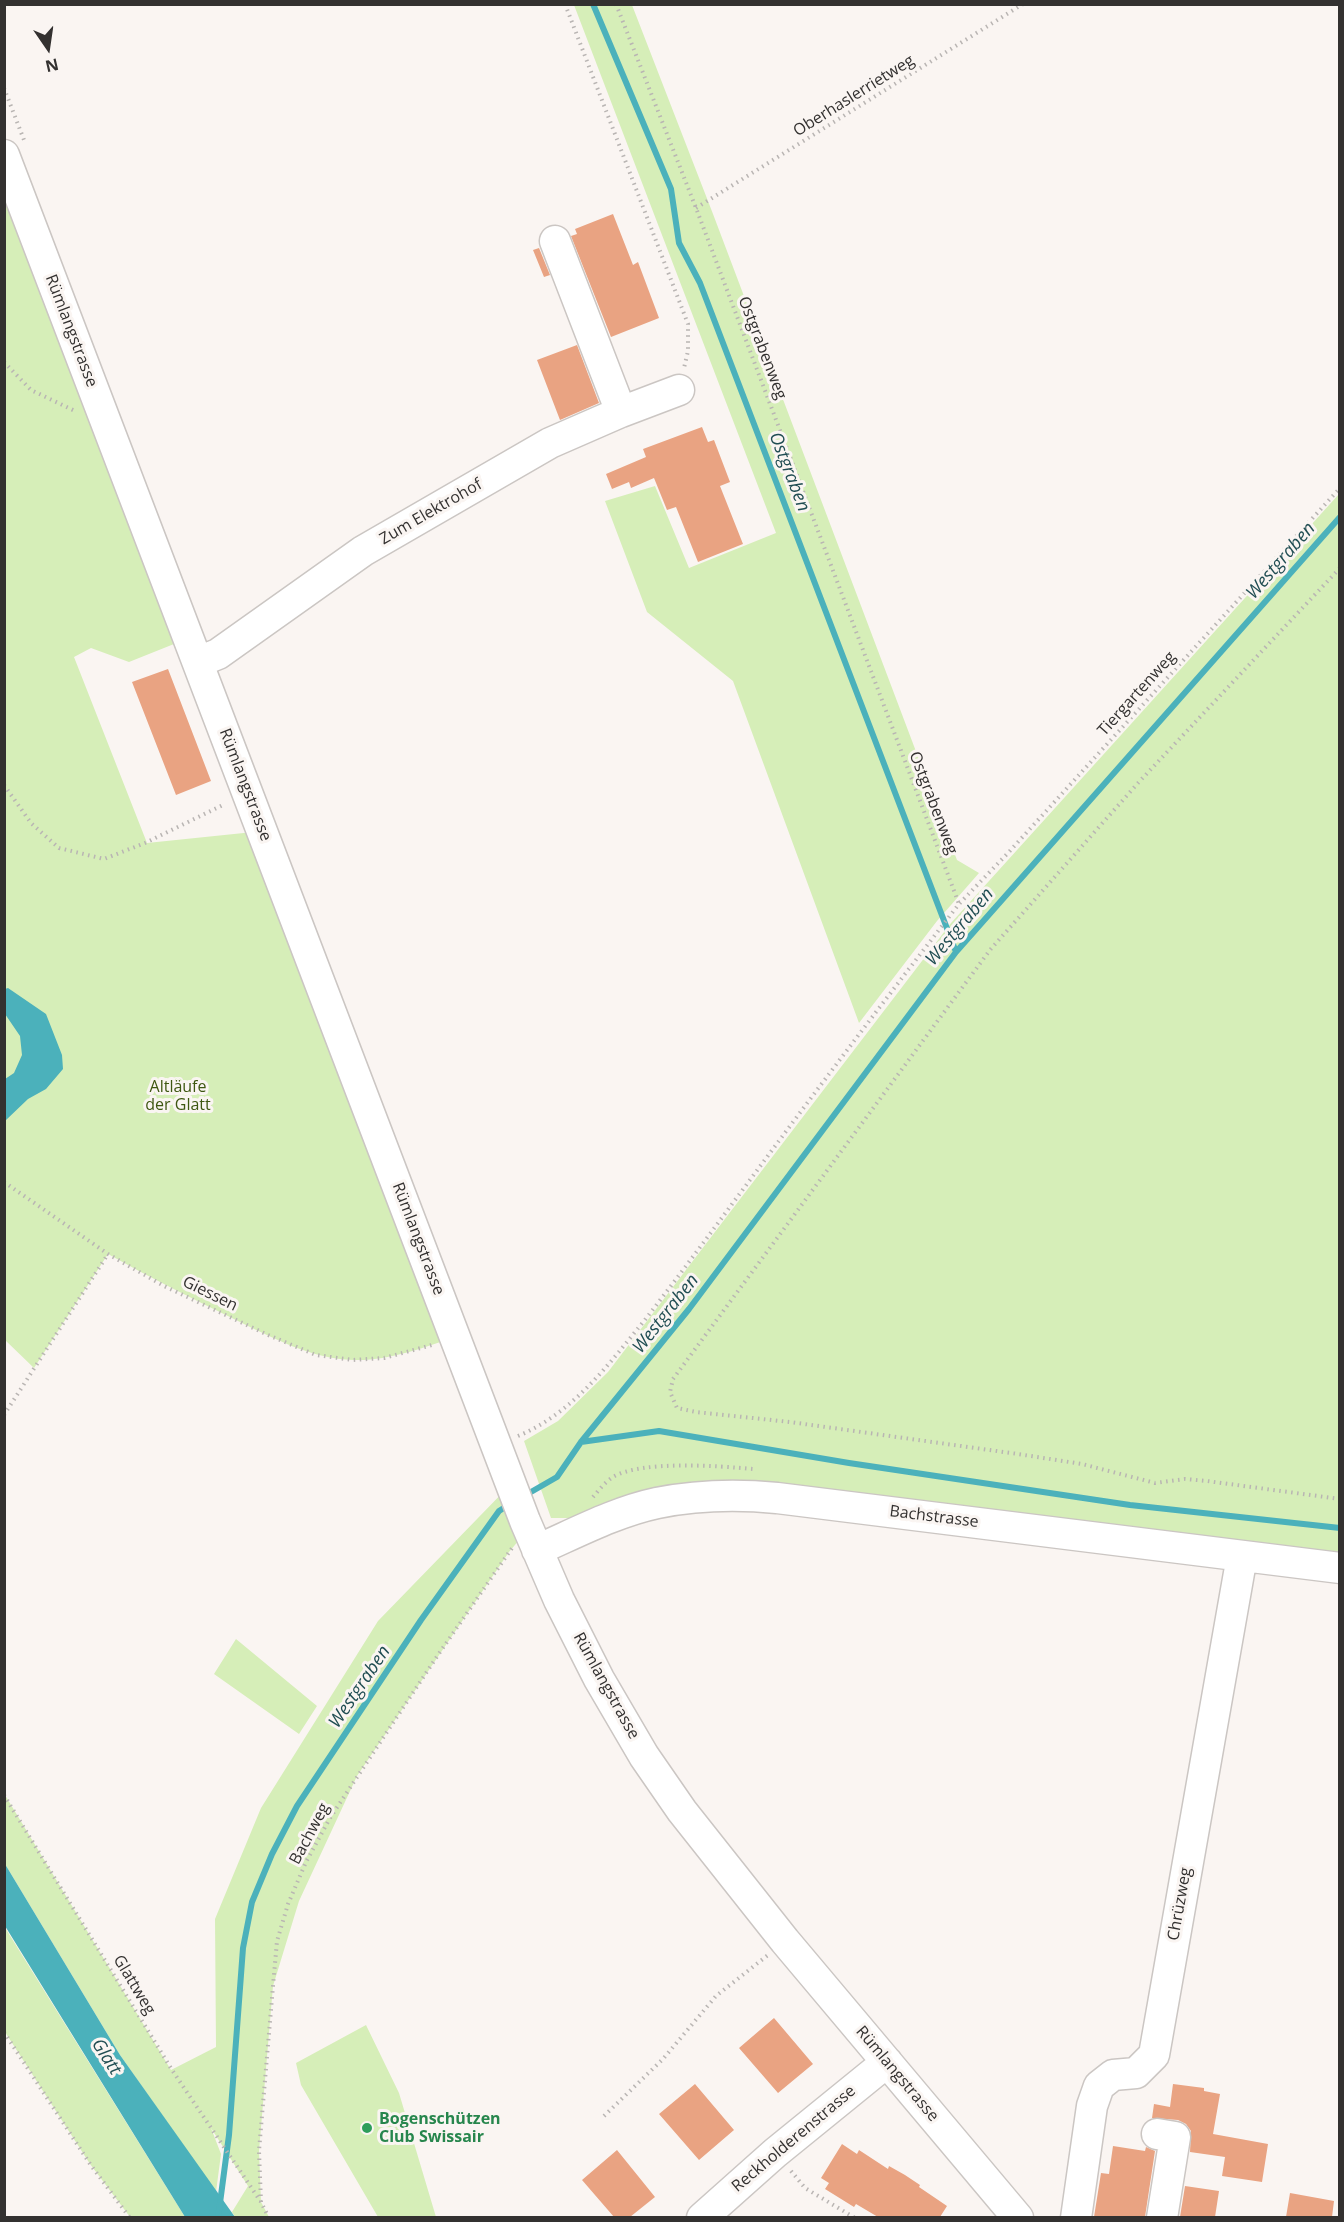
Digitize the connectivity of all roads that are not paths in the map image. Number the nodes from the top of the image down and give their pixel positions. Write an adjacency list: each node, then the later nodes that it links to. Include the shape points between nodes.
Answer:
1 (4, 155): 5 (street, Rümlangstrasse)
2 (555, 241): 4 (street)
3 (679, 390): 4 (street, Zum Elektrohof)
4 (621, 412): 5 (street, Zum Elektrohof, via 550,444 363,551 218,654)
5 (198, 662): 6 (street, Rümlangstrasse)
6 (531, 1535): 7 (street, Bachstrasse, via 656,1503 737,1494); 9 (street, Rümlangstrasse, via 599,1679 644,1756 682,1811 785,1941)
7 (1242, 1556): 8 (street, Bachstrasse); 13 (street, Chrüzweg, via 1154,2055 1136,2073 1113,2075 1099,2086 1092,2106)
8 (1340, 1568)
9 (887, 2062): 11 (street, Reckholderenstrasse); 12 (street, Rümlangstrasse)
10 (1157, 2134): 14 (street, via 1175,2137)
11 (702, 2217)
12 (1018, 2217)
13 (1076, 2217)
14 (1162, 2217)

